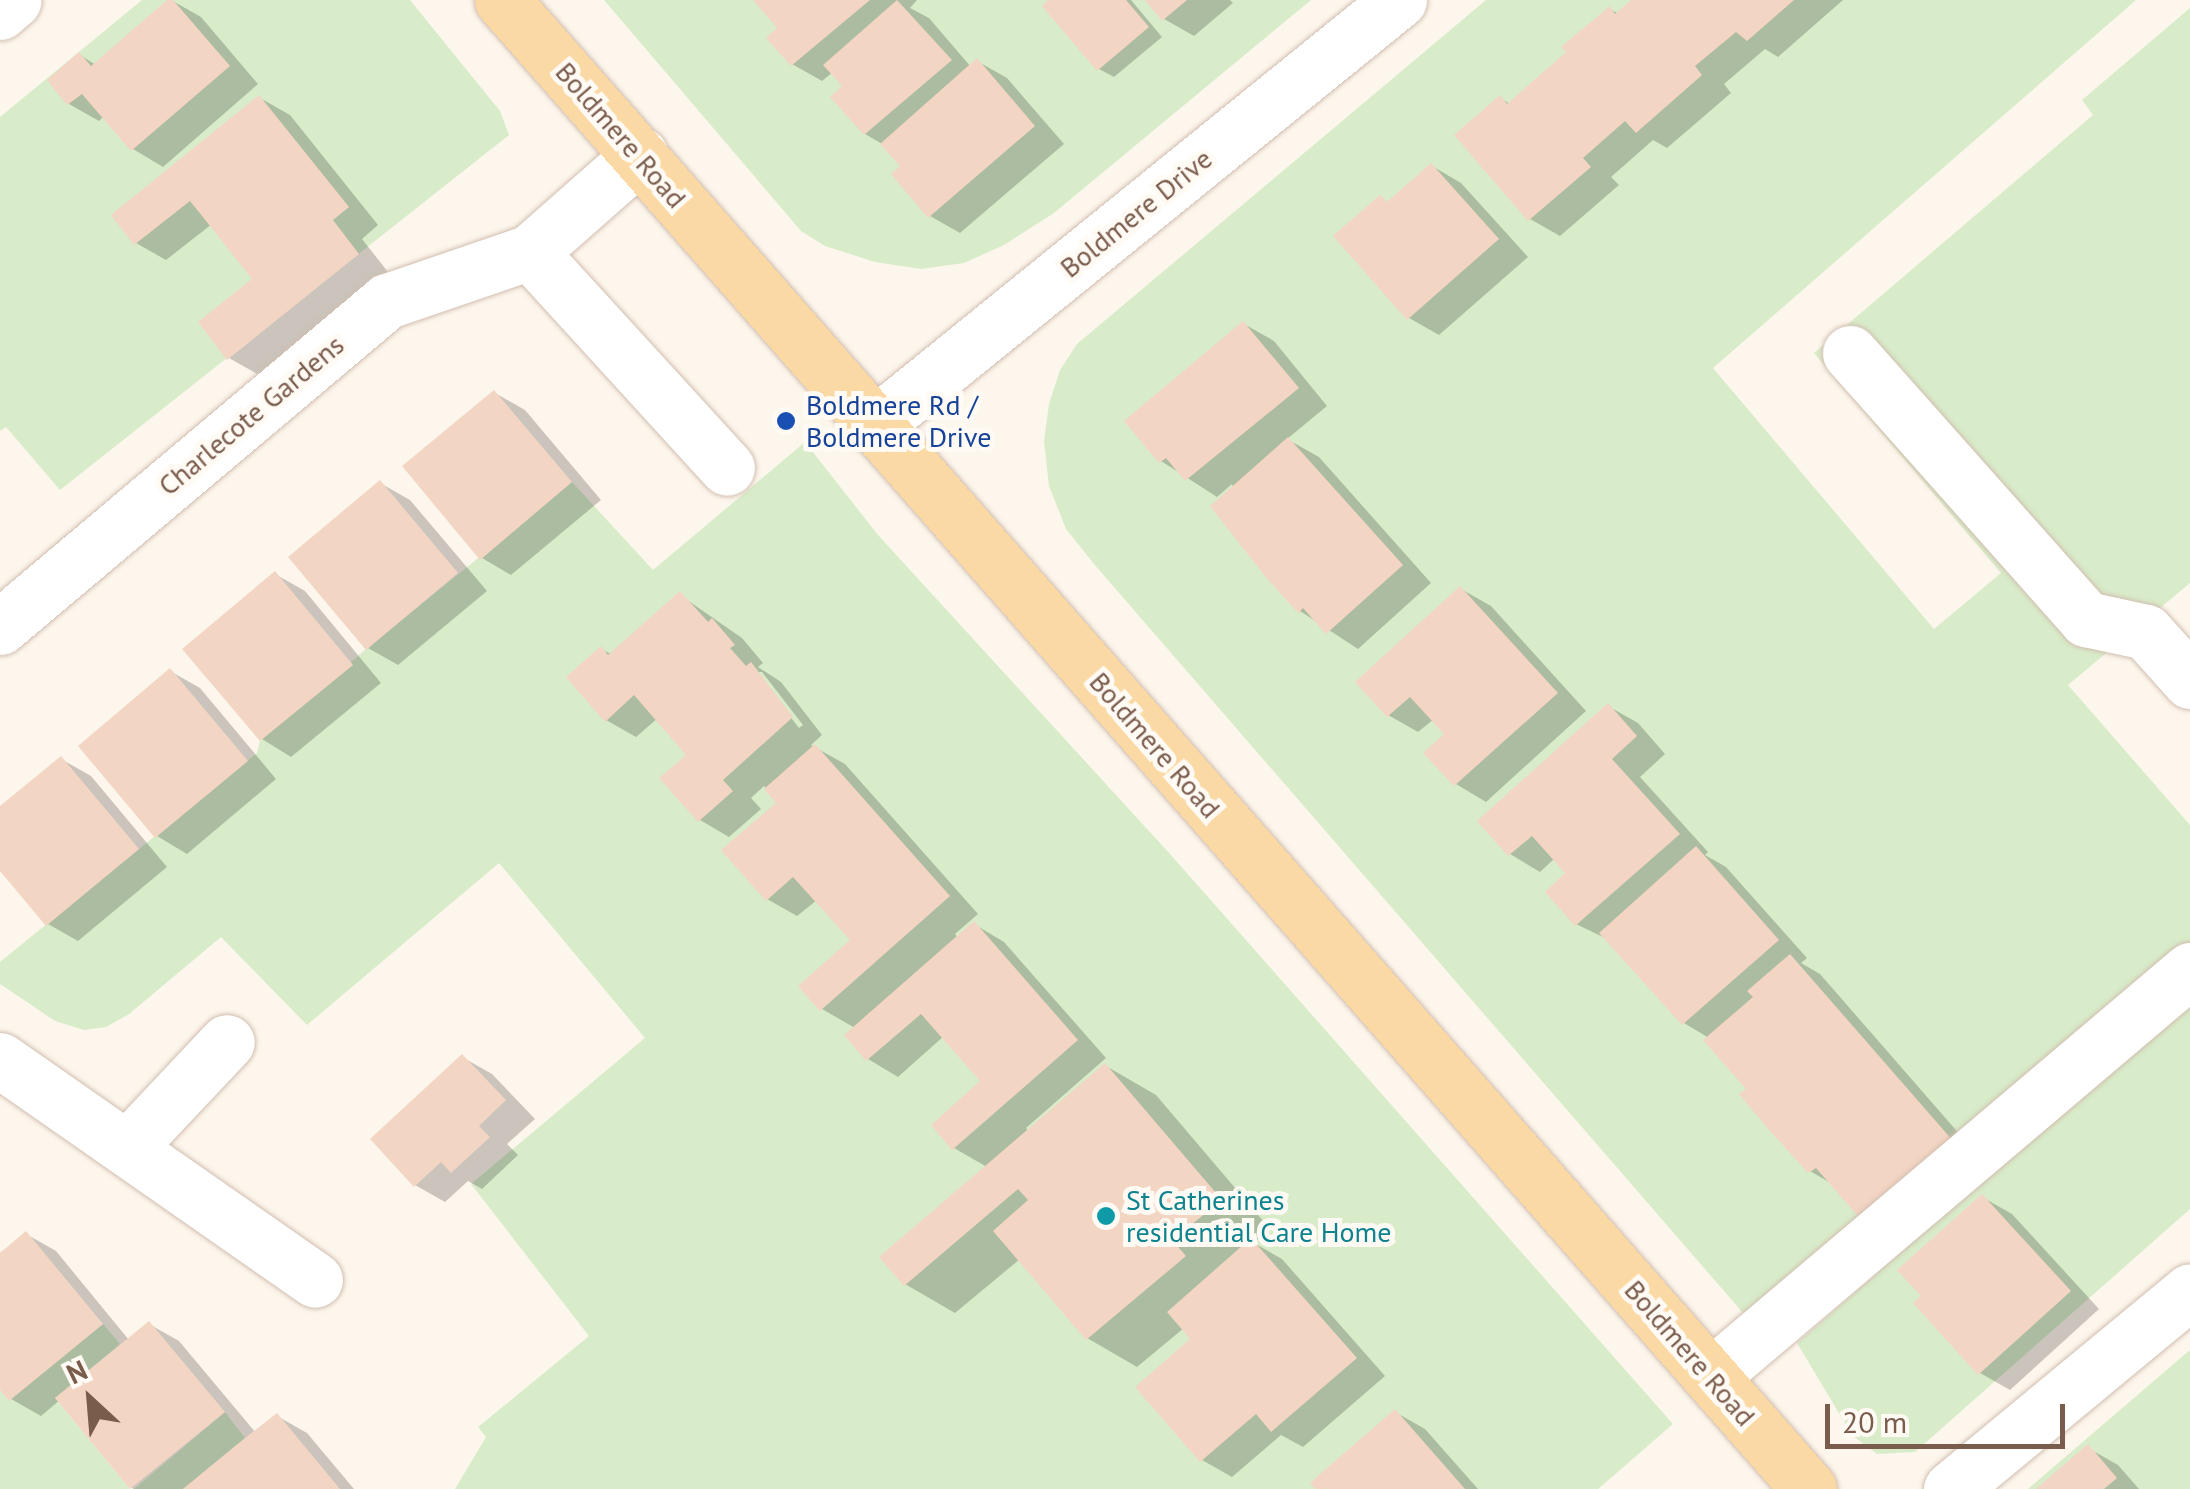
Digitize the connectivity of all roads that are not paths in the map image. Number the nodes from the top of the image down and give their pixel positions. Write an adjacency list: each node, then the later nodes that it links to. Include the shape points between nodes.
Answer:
1 (14, 0): 4 (street)
2 (502, 0): 5 (main road, Boldmere Road)
3 (1398, 0): 8 (street, Boldmere Drive)
4 (0, 12)
5 (640, 156): 6 (street, Charlecote Gardens); 8 (main road, Boldmere Road)
6 (530, 252): 9 (street); 10 (street, Charlecote Gardens, via 387,301)
7 (1850, 353): 11 (street, via 2086,620 2146,632)
8 (873, 426): 18 (main road, Boldmere Road)
9 (727, 468)
10 (0, 627)
11 (2190, 681)
12 (2190, 970): 18 (street)
13 (227, 1042): 15 (street)
14 (0, 1060): 15 (street)
15 (128, 1147): 16 (street)
16 (314, 1280)
17 (2190, 1291): 20 (street)
18 (1711, 1376): 19 (main road, Boldmere Road)
19 (1809, 1489)
20 (1951, 1489)

